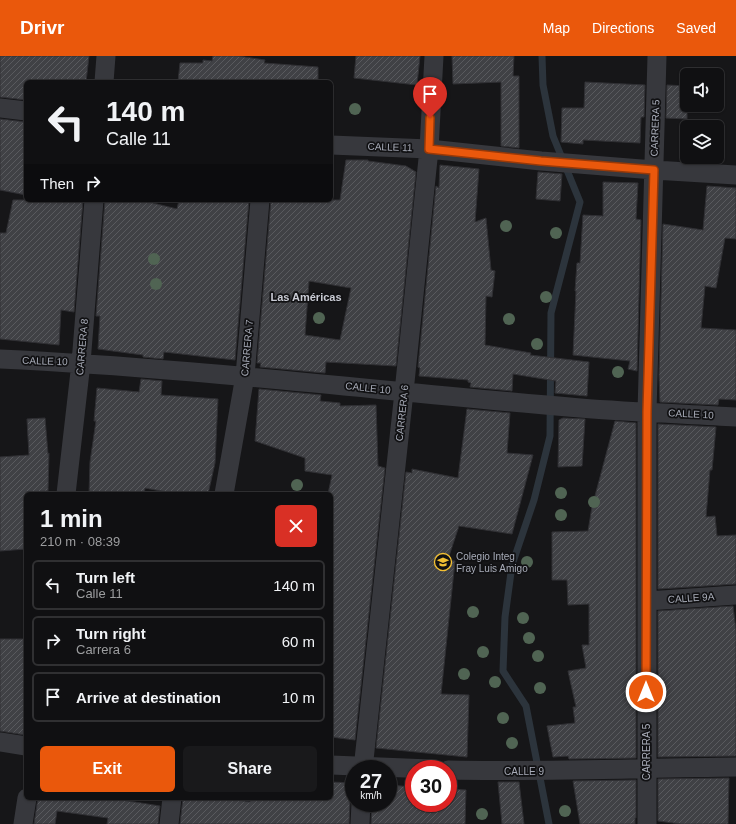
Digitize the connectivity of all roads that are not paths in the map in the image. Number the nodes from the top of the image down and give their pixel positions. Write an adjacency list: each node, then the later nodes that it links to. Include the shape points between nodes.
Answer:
1 (106, 56): 4 (street)
2 (434, 56): 8 (street, CARRERA 6)
3 (657, 56): 9 (street, CARRERA 5)
4 (104, 80)
5 (0, 108): 6 (street)
6 (24, 111)
7 (333, 145): 8 (street, CALLE 11)
8 (429, 149): 9 (street, CALLE 11); 16 (street, CARRERA 6)
9 (654, 170): 10 (street, CALLE 11); 17 (street, CARRERA 5)
10 (736, 175)
11 (94, 202): 14 (street, CARRERA 8)
12 (260, 202): 15 (street, CARRERA 7)
13 (0, 359): 14 (street, CALLE 10)
14 (81, 363): 15 (street, CALLE 10); 19 (street, CARRERA 8)
15 (245, 376): 16 (street, CALLE 10); 20 (street, CARRERA 7)
16 (404, 392): 17 (street, CALLE 10); 25 (street, CARRERA 6)
17 (647, 412): 18 (street, CALLE 10); 22 (street, CARRERA 5)
18 (736, 417)
19 (66, 492)
20 (224, 492)
21 (736, 595): 22 (street, CALLE 9A)
22 (647, 601): 29 (street, CARRERA 5)
23 (0, 742): 24 (street)
24 (24, 746)
25 (364, 760)
26 (333, 765): 27 (street)
27 (345, 766)
28 (736, 767): 29 (street)
29 (646, 768): 30 (street, CALLE 9); 37 (street, CARRERA 5)
30 (457, 770)
31 (27, 800): 34 (street)
32 (172, 800): 35 (street)
33 (361, 812): 36 (street)
34 (23, 824)
35 (169, 824)
36 (360, 824)
37 (647, 824)

